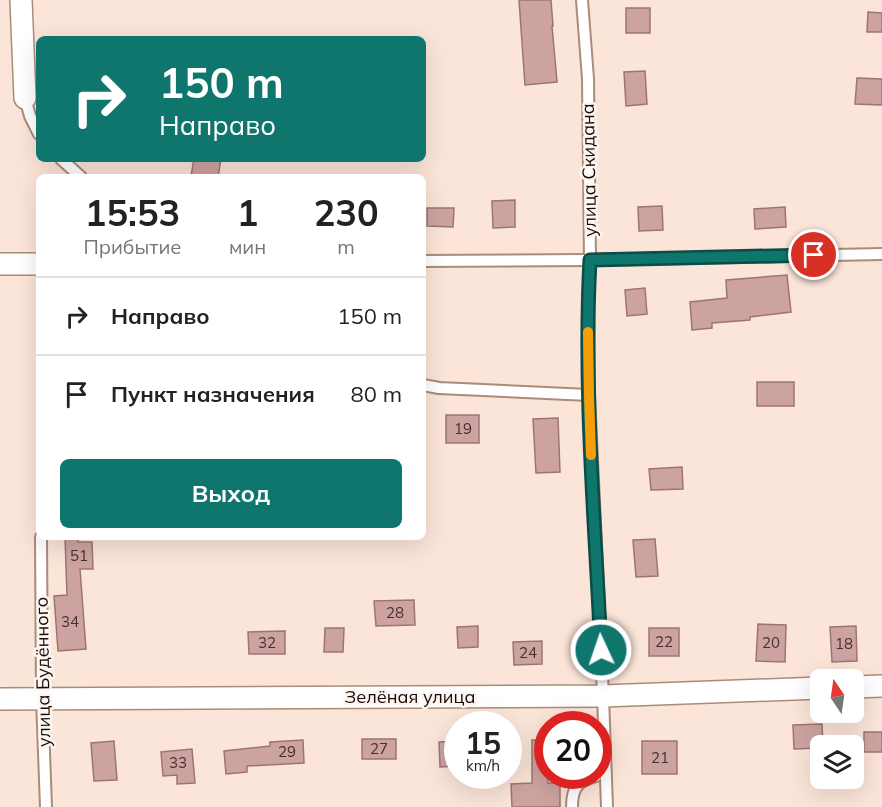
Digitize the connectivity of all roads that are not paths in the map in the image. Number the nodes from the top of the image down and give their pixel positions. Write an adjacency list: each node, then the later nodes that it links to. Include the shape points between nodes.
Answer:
1 (21, 0): 3 (street)
2 (582, 0): 8 (lane, улица Скидана, via 588,79)
3 (25, 98): 4 (lane)
4 (36, 128)
5 (64, 162): 6 (lane)
6 (78, 174)
7 (882, 254): 8 (lane)
8 (590, 260): 9 (lane); 13 (lane, улица Скидана)
9 (426, 261)
10 (0, 264): 11 (street)
11 (36, 264)
12 (426, 386): 13 (lane)
13 (589, 395): 18 (lane, улица Скидана)
14 (41, 540): 19 (lane, улица Будённого)
15 (882, 686): 16 (street)
16 (864, 687)
17 (810, 688): 18 (street, Зелёная улица)
18 (603, 696): 19 (street, Зелёная улица); 21 (lane, улица Скидана)
19 (42, 698): 20 (street, Зелёная улица); 24 (lane, улица Будённого)
20 (0, 699)
21 (602, 711)
22 (575, 789): 25 (lane)
23 (603, 789): 26 (lane, улица Скидана)
24 (46, 807)
25 (572, 807)
26 (607, 807)

